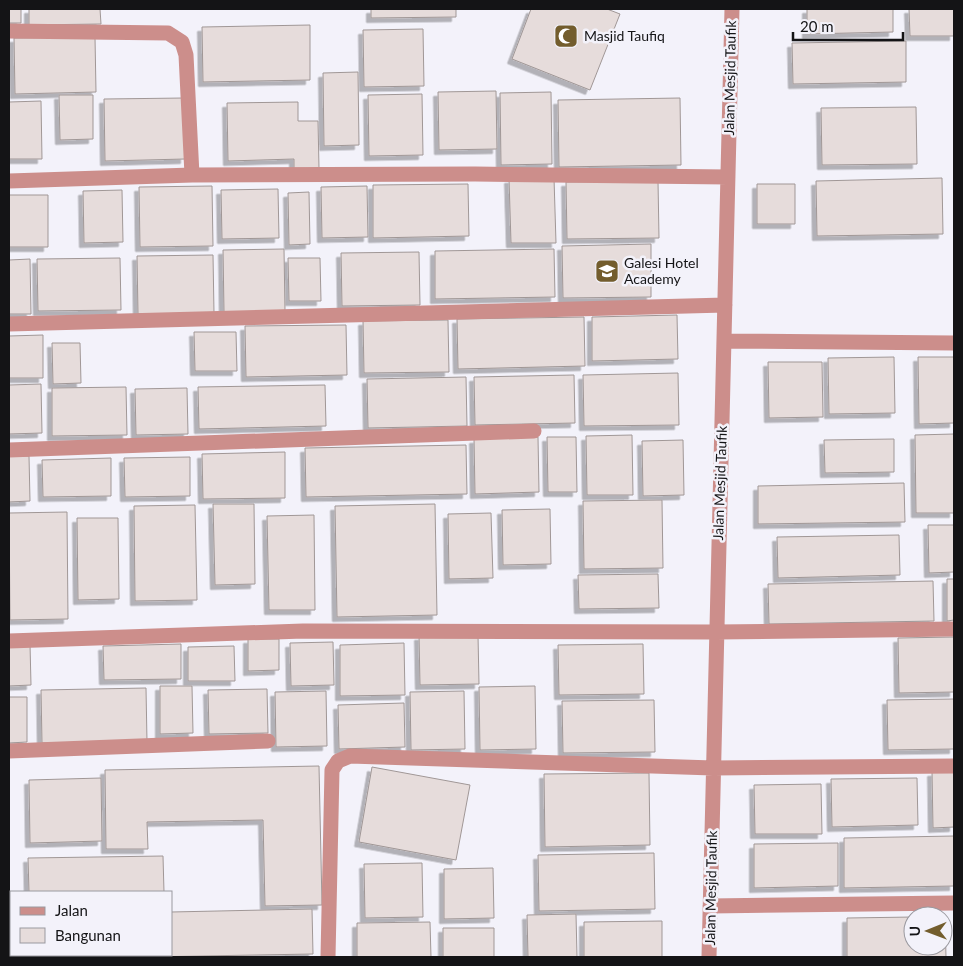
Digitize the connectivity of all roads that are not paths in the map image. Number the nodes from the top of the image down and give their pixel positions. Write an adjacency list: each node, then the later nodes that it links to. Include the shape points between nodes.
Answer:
1 (732, 9): 4 (street, Jalan Mesjid Taufik)
2 (9, 31): 3 (street, via 168,34 182,42 186,55)
3 (192, 175): 4 (street); 5 (street)
4 (728, 177): 6 (street, Jalan Mesjid Taufik)
5 (9, 181)
6 (725, 304): 7 (street); 8 (street, Jalan Mesjid Taufik)
7 (9, 324)
8 (724, 341): 9 (street); 13 (street, Jalan Mesjid Taufik)
9 (954, 343)
10 (534, 431): 11 (street)
11 (9, 450)
12 (954, 629): 13 (street)
13 (716, 632): 14 (street, via 303,631); 18 (street, Jalan Mesjid Taufik)
14 (9, 641)
15 (268, 741): 16 (street)
16 (9, 751)
17 (954, 766): 18 (street)
18 (713, 768): 20 (street, Jalan Mesjid Taufik); 21 (street, via 386,756 350,756 338,761 332,770)
19 (954, 903): 20 (street)
20 (710, 906): 22 (street, Jalan Mesjid Taufik)
21 (328, 957)
22 (709, 957)

